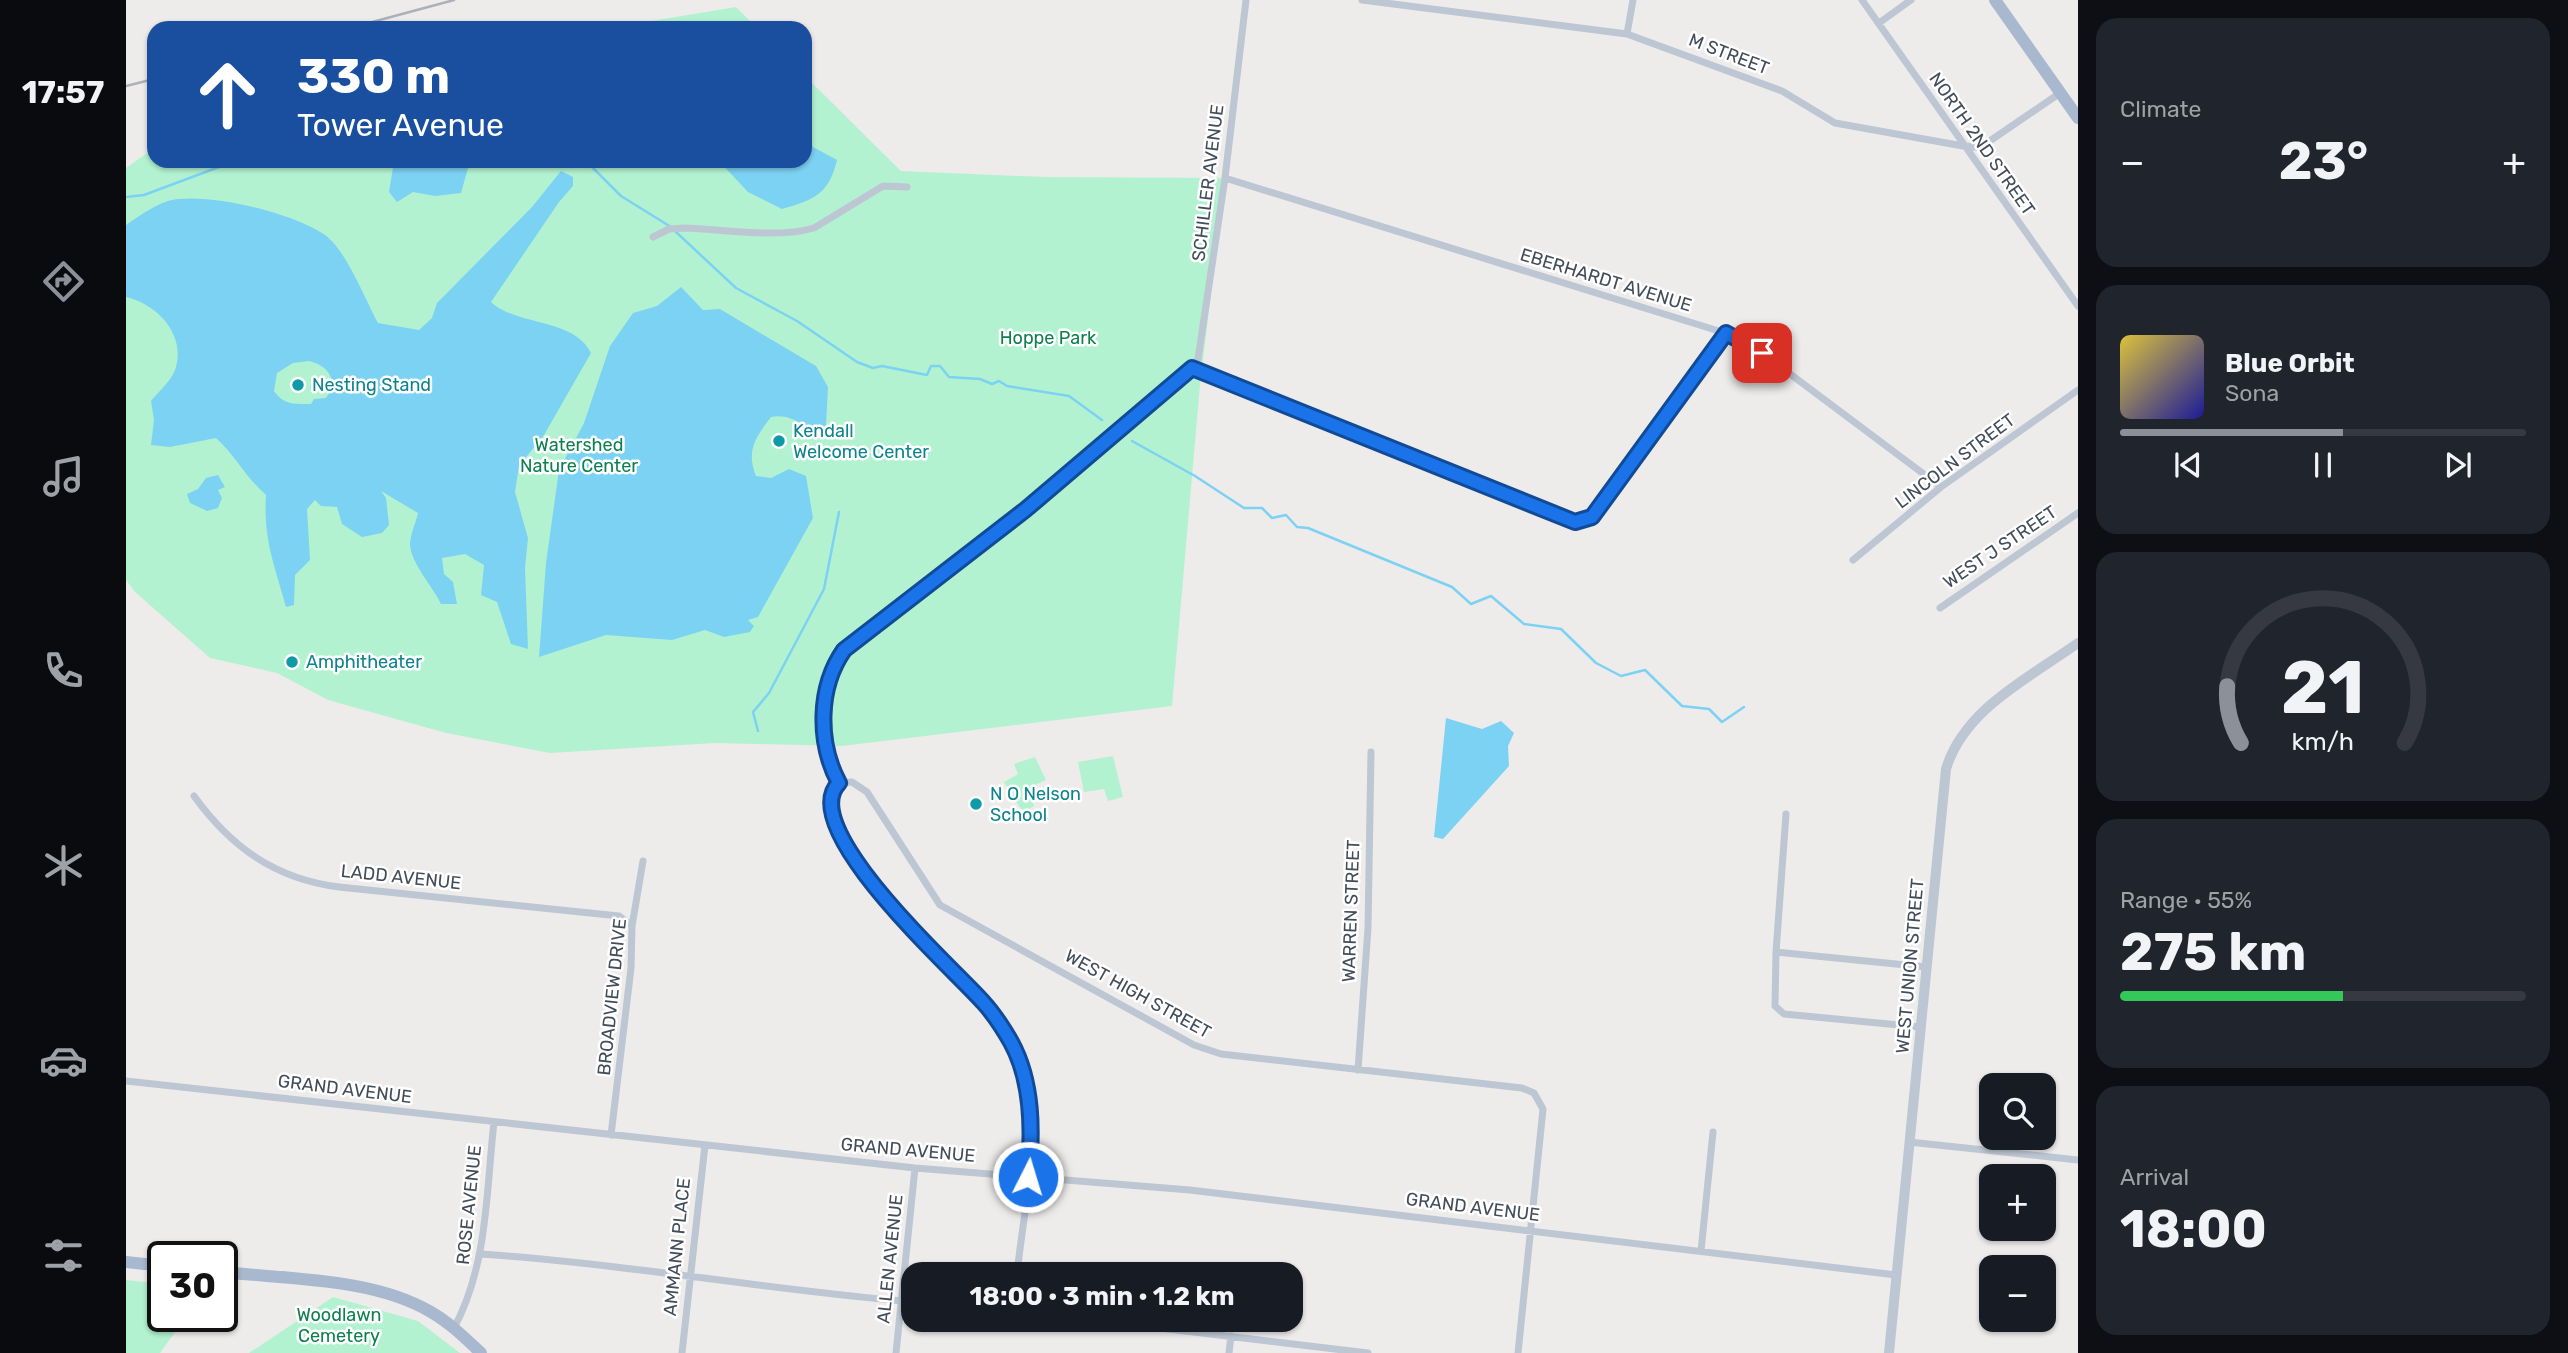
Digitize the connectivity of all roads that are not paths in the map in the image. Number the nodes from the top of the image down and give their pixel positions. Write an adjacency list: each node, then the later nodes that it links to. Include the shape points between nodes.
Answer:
1 (1246, 0): 12 (street, SCHILLER AVENUE)
2 (1362, 0): 8 (street, M STREET)
3 (1633, 0): 8 (street)
4 (1862, 0): 7 (street, NORTH 2ND STREET)
5 (1911, 0): 7 (street)
6 (1995, 0): 9 (main road)
7 (1879, 23): 11 (street, NORTH 2ND STREET)
8 (1627, 34): 11 (street, M STREET, via 1782,91 1835,123)
9 (2060, 93): 10 (main road); 11 (street, M STREET, via 1982,147)
10 (2078, 118)
11 (1963, 146): 15 (street, NORTH 2ND STREET)
12 (1225, 178): 16 (street, EBERHARDT AVENUE); 17 (street, SCHILLER AVENUE, via 1202,348)
13 (907, 187): 14 (street, via 883,186 802,231 774,234 684,228)
14 (653, 237)
15 (2078, 306)
16 (1726, 333): 17 (street, via 1628,470 1592,517 1583,522); 19 (street, EBERHARDT AVENUE, via 1762,353)
17 (1192, 368): 25 (street, via 1025,510 844,650 826,681 824,705 830,763)
18 (2078, 390): 19 (street, LINCOLN STREET)
19 (1941, 487): 21 (street, LINCOLN STREET)
20 (2078, 513): 22 (street, WEST J STREET)
21 (1853, 560)
22 (1940, 608)
23 (2078, 643): 31 (street, WEST UNION STREET, via 1974,718 1955,743 1943,784)
24 (1371, 752): 33 (street, WARREN STREET, via 1368,928)
25 (839, 783): 33 (street, WEST HIGH STREET, via 852,782 867,792 931,895 950,911 1206,1050); 42 (street, via 832,794 836,827 858,866 984,1003 1017,1055 1029,1102)
26 (194, 796): 29 (street, LADD AVENUE, via 249,855 301,880 619,916)
27 (1787, 814): 30 (street)
28 (643, 861): 29 (street, BROADVIEW DRIVE)
29 (632, 926): 37 (street, BROADVIEW DRIVE)
30 (1776, 952): 31 (street); 32 (street, via 1774,1000 1784,1014)
31 (1926, 967): 32 (street, WEST UNION STREET)
32 (1920, 1027): 38 (street, WEST UNION STREET)
33 (1358, 1070): 43 (street, WEST HIGH STREET, via 1522,1088 1539,1099 1543,1109)
34 (126, 1081): 35 (street, GRAND AVENUE)
35 (494, 1122): 37 (street, GRAND AVENUE); 45 (street, ROSE AVENUE)
36 (1713, 1132): 44 (street)
37 (611, 1135): 39 (street, GRAND AVENUE)
38 (1909, 1142): 40 (street); 51 (street, WEST UNION STREET)
39 (705, 1145): 41 (street, GRAND AVENUE); 52 (street, AMMANN PLACE)
40 (2078, 1160)
41 (915, 1168): 42 (street, GRAND AVENUE); 47 (street, ALLEN AVENUE)
42 (1028, 1177): 43 (street, GRAND AVENUE, via 1190,1190); 48 (street)
43 (1531, 1230): 44 (street, GRAND AVENUE); 62 (street)
44 (1701, 1251): 51 (street, GRAND AVENUE)
45 (481, 1254): 52 (street); 54 (street, ROSE AVENUE, via 473,1288)
46 (126, 1262): 49 (main road)
47 (905, 1262)
48 (1018, 1262)
49 (147, 1264)
50 (238, 1274): 54 (main road, via 371,1289 409,1301)
51 (1896, 1275): 63 (street, WEST UNION STREET)
52 (689, 1276): 53 (street); 58 (street, AMMANN PLACE)
53 (901, 1301): 59 (street, ALLEN AVENUE)
54 (454, 1328): 57 (main road)
55 (1197, 1332): 56 (street)
56 (1231, 1336): 60 (street); 61 (street)
57 (481, 1353)
58 (682, 1353)
59 (896, 1353)
60 (1228, 1353)
61 (1368, 1353)
62 (1518, 1353)
63 (1889, 1353)

